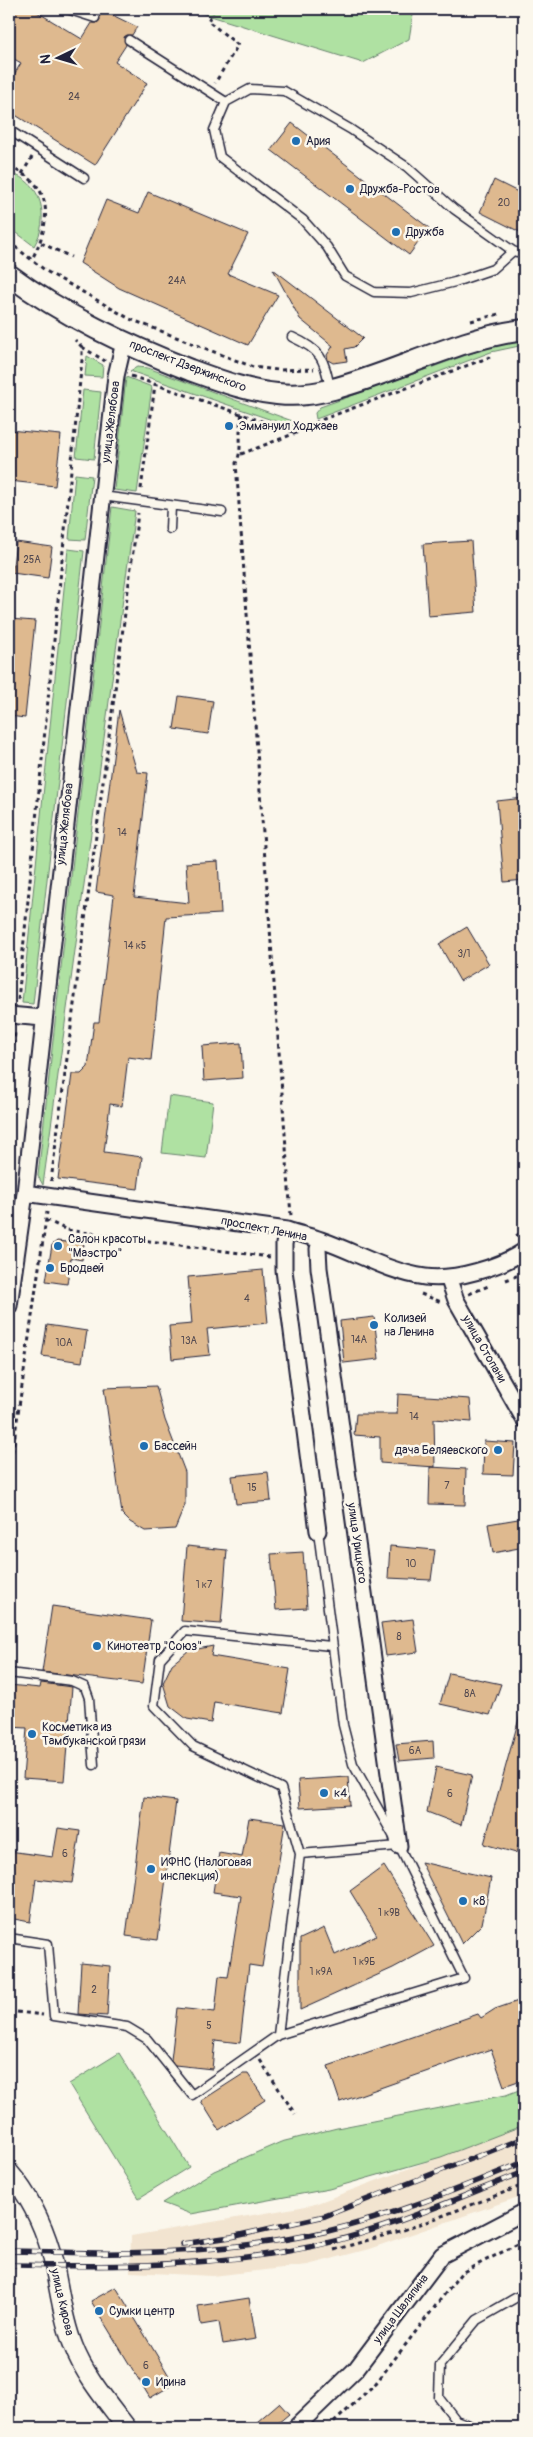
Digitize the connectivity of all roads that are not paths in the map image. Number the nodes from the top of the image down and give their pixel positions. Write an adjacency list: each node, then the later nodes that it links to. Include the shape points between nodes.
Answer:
1 (67, 9): 2 (lane)
2 (95, 18)
3 (129, 40): 4 (lane)
4 (226, 102): 7 (lane, via 250,89 284,91 408,167 454,209); 7 (lane, via 214,130 220,157 303,220 345,276 374,292 411,293 455,282 493,269)
5 (9, 130): 6 (lane)
6 (84, 178)
7 (513, 251): 8 (lane)
8 (524, 254)
9 (9, 275): 12 (main road, проспект Дзержинского, via 75,318)
10 (524, 330): 13 (main road, проспект Дзержинского, via 495,333 464,342)
11 (292, 338): 13 (lane, via 312,346 321,356)
12 (124, 342): 13 (main road, проспект Дзержинского, via 227,384 254,391 301,395); 14 (street, улица Желябова, via 116,376)
13 (330, 390)
14 (102, 496): 15 (lane); 19 (street, улица Желябова)
15 (170, 506): 16 (lane); 17 (lane)
16 (222, 512)
17 (170, 529)
18 (14, 1015): 19 (street)
19 (43, 1018): 20 (street, улица Желябова)
20 (24, 1193): 21 (street, проспект Ленина); 25 (street, улица Желябова)
21 (287, 1230): 22 (street, проспект Ленина); 27 (street, via 284,1270)
22 (321, 1240): 24 (street, проспект Ленина, via 385,1267 428,1278); 31 (street, улица Урицкого, via 319,1268)
23 (524, 1251): 24 (street, проспект Ленина, via 498,1265)
24 (448, 1276): 26 (street, улица Стопани, via 456,1300)
25 (9, 1306)
26 (524, 1419)
27 (318, 1531): 28 (lane)
28 (331, 1646): 31 (lane, via 342,1725 353,1764); 32 (lane, via 185,1631 160,1659 154,1706 193,1746 281,1788)
29 (9, 1673): 30 (lane, via 72,1681 85,1687 90,1698)
30 (94, 1765)
31 (399, 1846): 32 (lane); 34 (lane, via 464,1978)
32 (300, 1854): 34 (lane)
33 (9, 1938): 34 (lane, via 48,1944 54,2016 127,2027 147,2039 192,2095)
34 (278, 2035)
35 (9, 2172): 38 (street, улица Кирова, via 22,2187 40,2219 73,2346)
36 (524, 2212): 39 (street, улица Шаляпина, via 442,2255 356,2369)
37 (524, 2293): 40 (lane, via 477,2320 440,2365 439,2398 456,2420)
38 (127, 2428)
39 (294, 2428)
40 (476, 2428)

